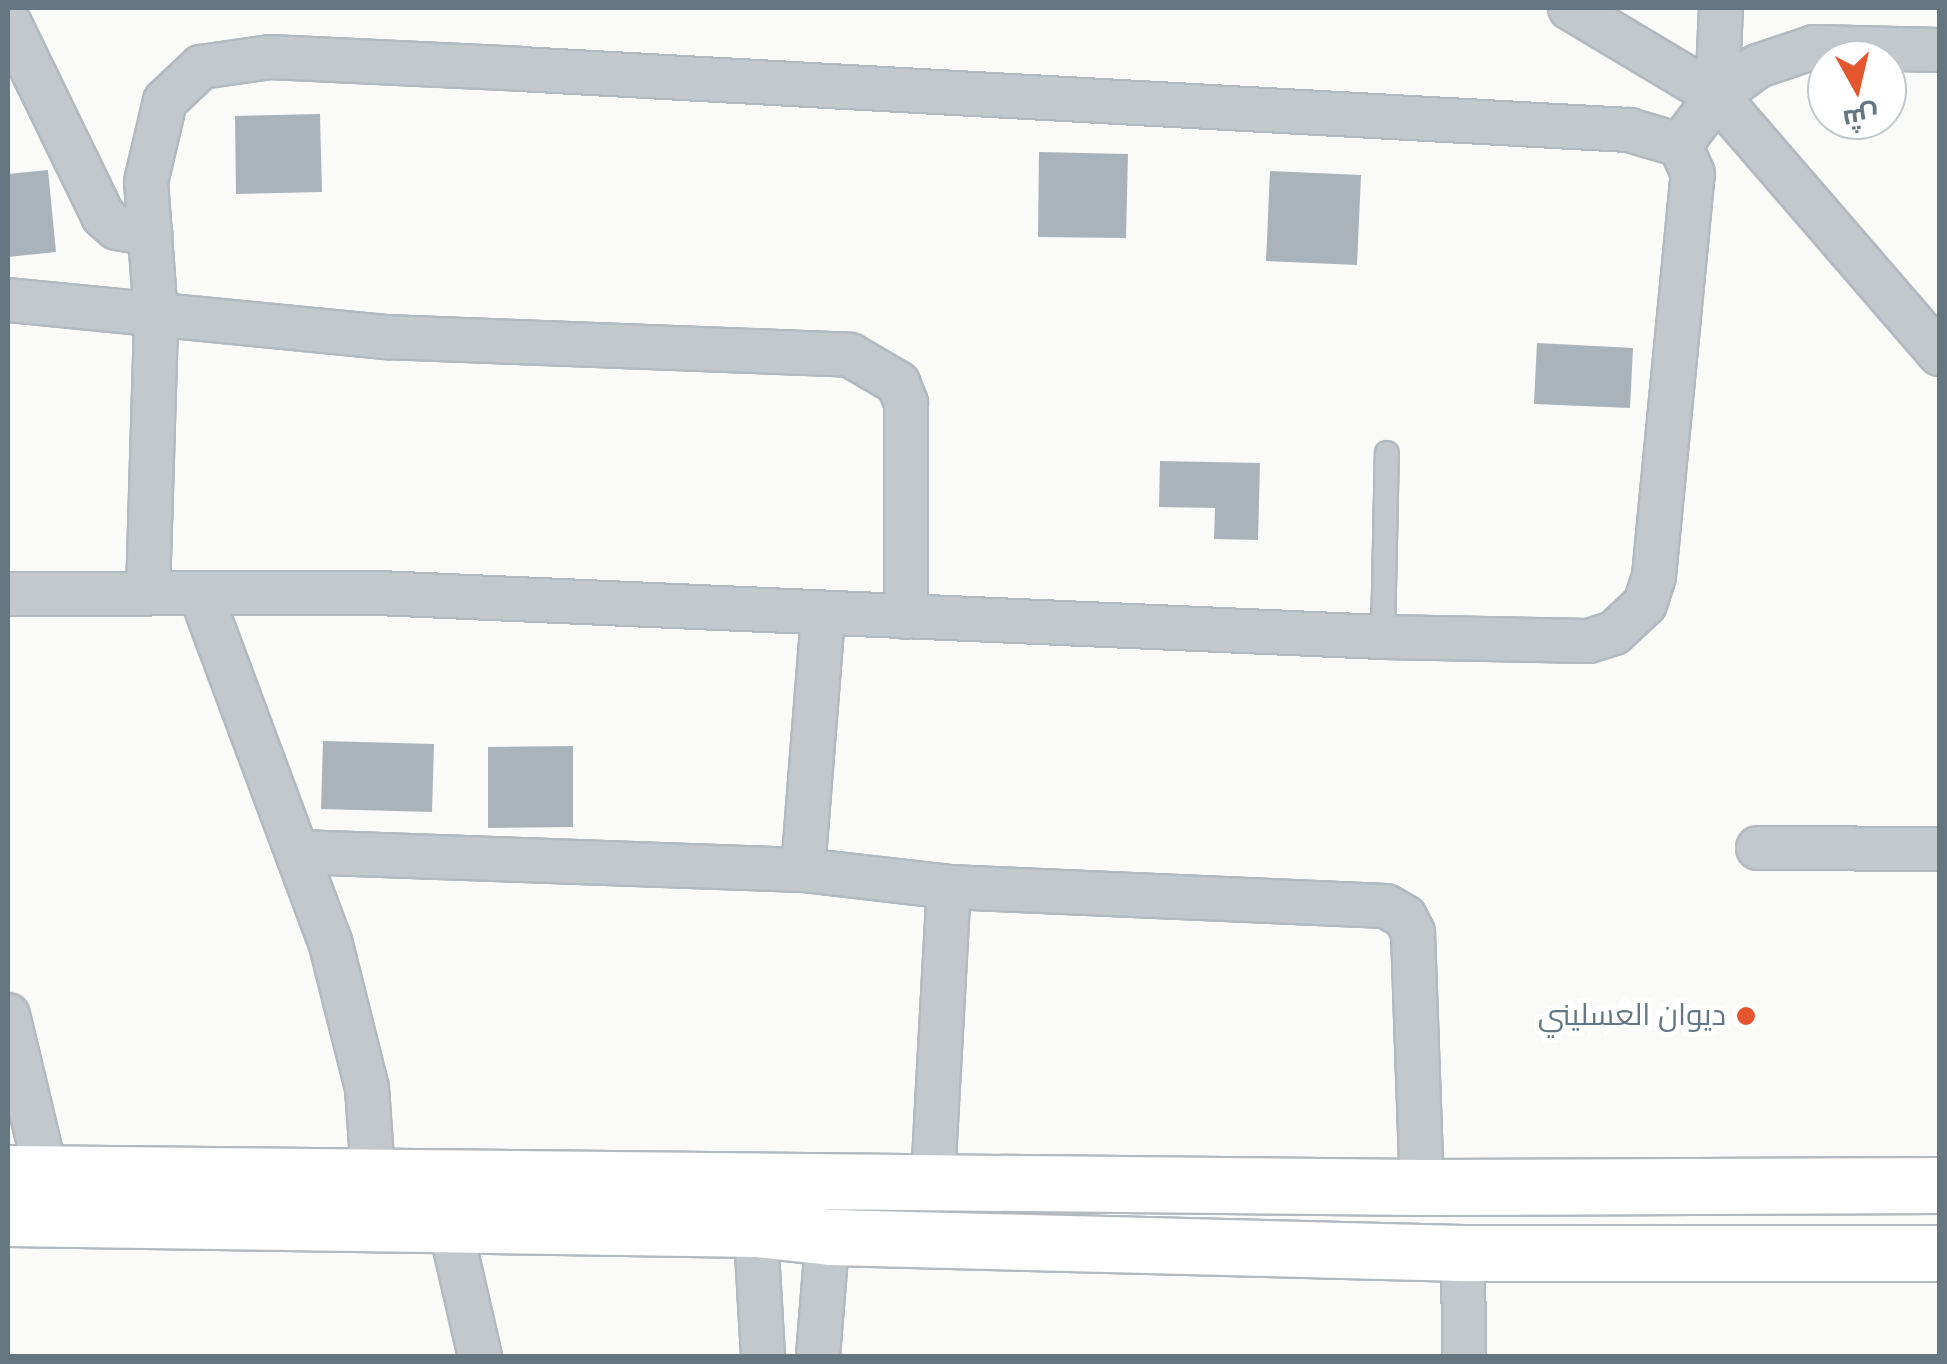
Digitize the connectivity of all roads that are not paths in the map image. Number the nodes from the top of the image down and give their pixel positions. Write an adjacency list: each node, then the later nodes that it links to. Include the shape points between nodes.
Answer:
1 (1570, 8): 5 (street)
2 (1721, 8): 5 (street)
3 (8, 20): 7 (street, via 102,216 118,228)
4 (1940, 50): 5 (street, via 1814,48 1758,66)
5 (1716, 96): 6 (street); 10 (street)
6 (1680, 145): 7 (street, via 1629,130 270,57 201,66 165,100 146,182); 17 (street, via 1693,174 1654,576 1645,604 1614,633 1589,641)
7 (150, 234): 9 (street)
8 (8, 300): 9 (street)
9 (156, 318): 12 (street); 16 (street, via 506,344 850,355 898,383 906,404)
10 (1940, 354)
11 (1388, 453): 17 (lane)
12 (148, 593): 13 (street); 14 (street)
13 (8, 594)
14 (200, 595): 15 (street, via 378,593); 20 (street)
15 (823, 616): 16 (street); 21 (street)
16 (906, 617): 17 (street)
17 (1383, 637)
18 (1758, 848): 19 (street)
19 (1940, 849)
20 (298, 852): 21 (street); 25 (street, via 362,1063)
21 (803, 870): 22 (street)
22 (949, 888): 26 (street); 29 (street, via 1386,906 1405,916 1413,933)
23 (8, 1015): 24 (street)
24 (27, 1173): 25 (street)
25 (374, 1173): 30 (street)
26 (933, 1179): 27 (street); 29 (street)
27 (829, 1182): 30 (street); 33 (street)
28 (1940, 1185): 29 (street)
29 (1422, 1186)
30 (754, 1204): 32 (street); 33 (street); 37 (street)
31 (8, 1218): 32 (street)
32 (449, 1222): 36 (street)
33 (830, 1237): 34 (street); 38 (street)
34 (1463, 1253): 35 (street); 39 (street)
35 (1939, 1254)
36 (480, 1356)
37 (763, 1356)
38 (818, 1356)
39 (1464, 1356)

